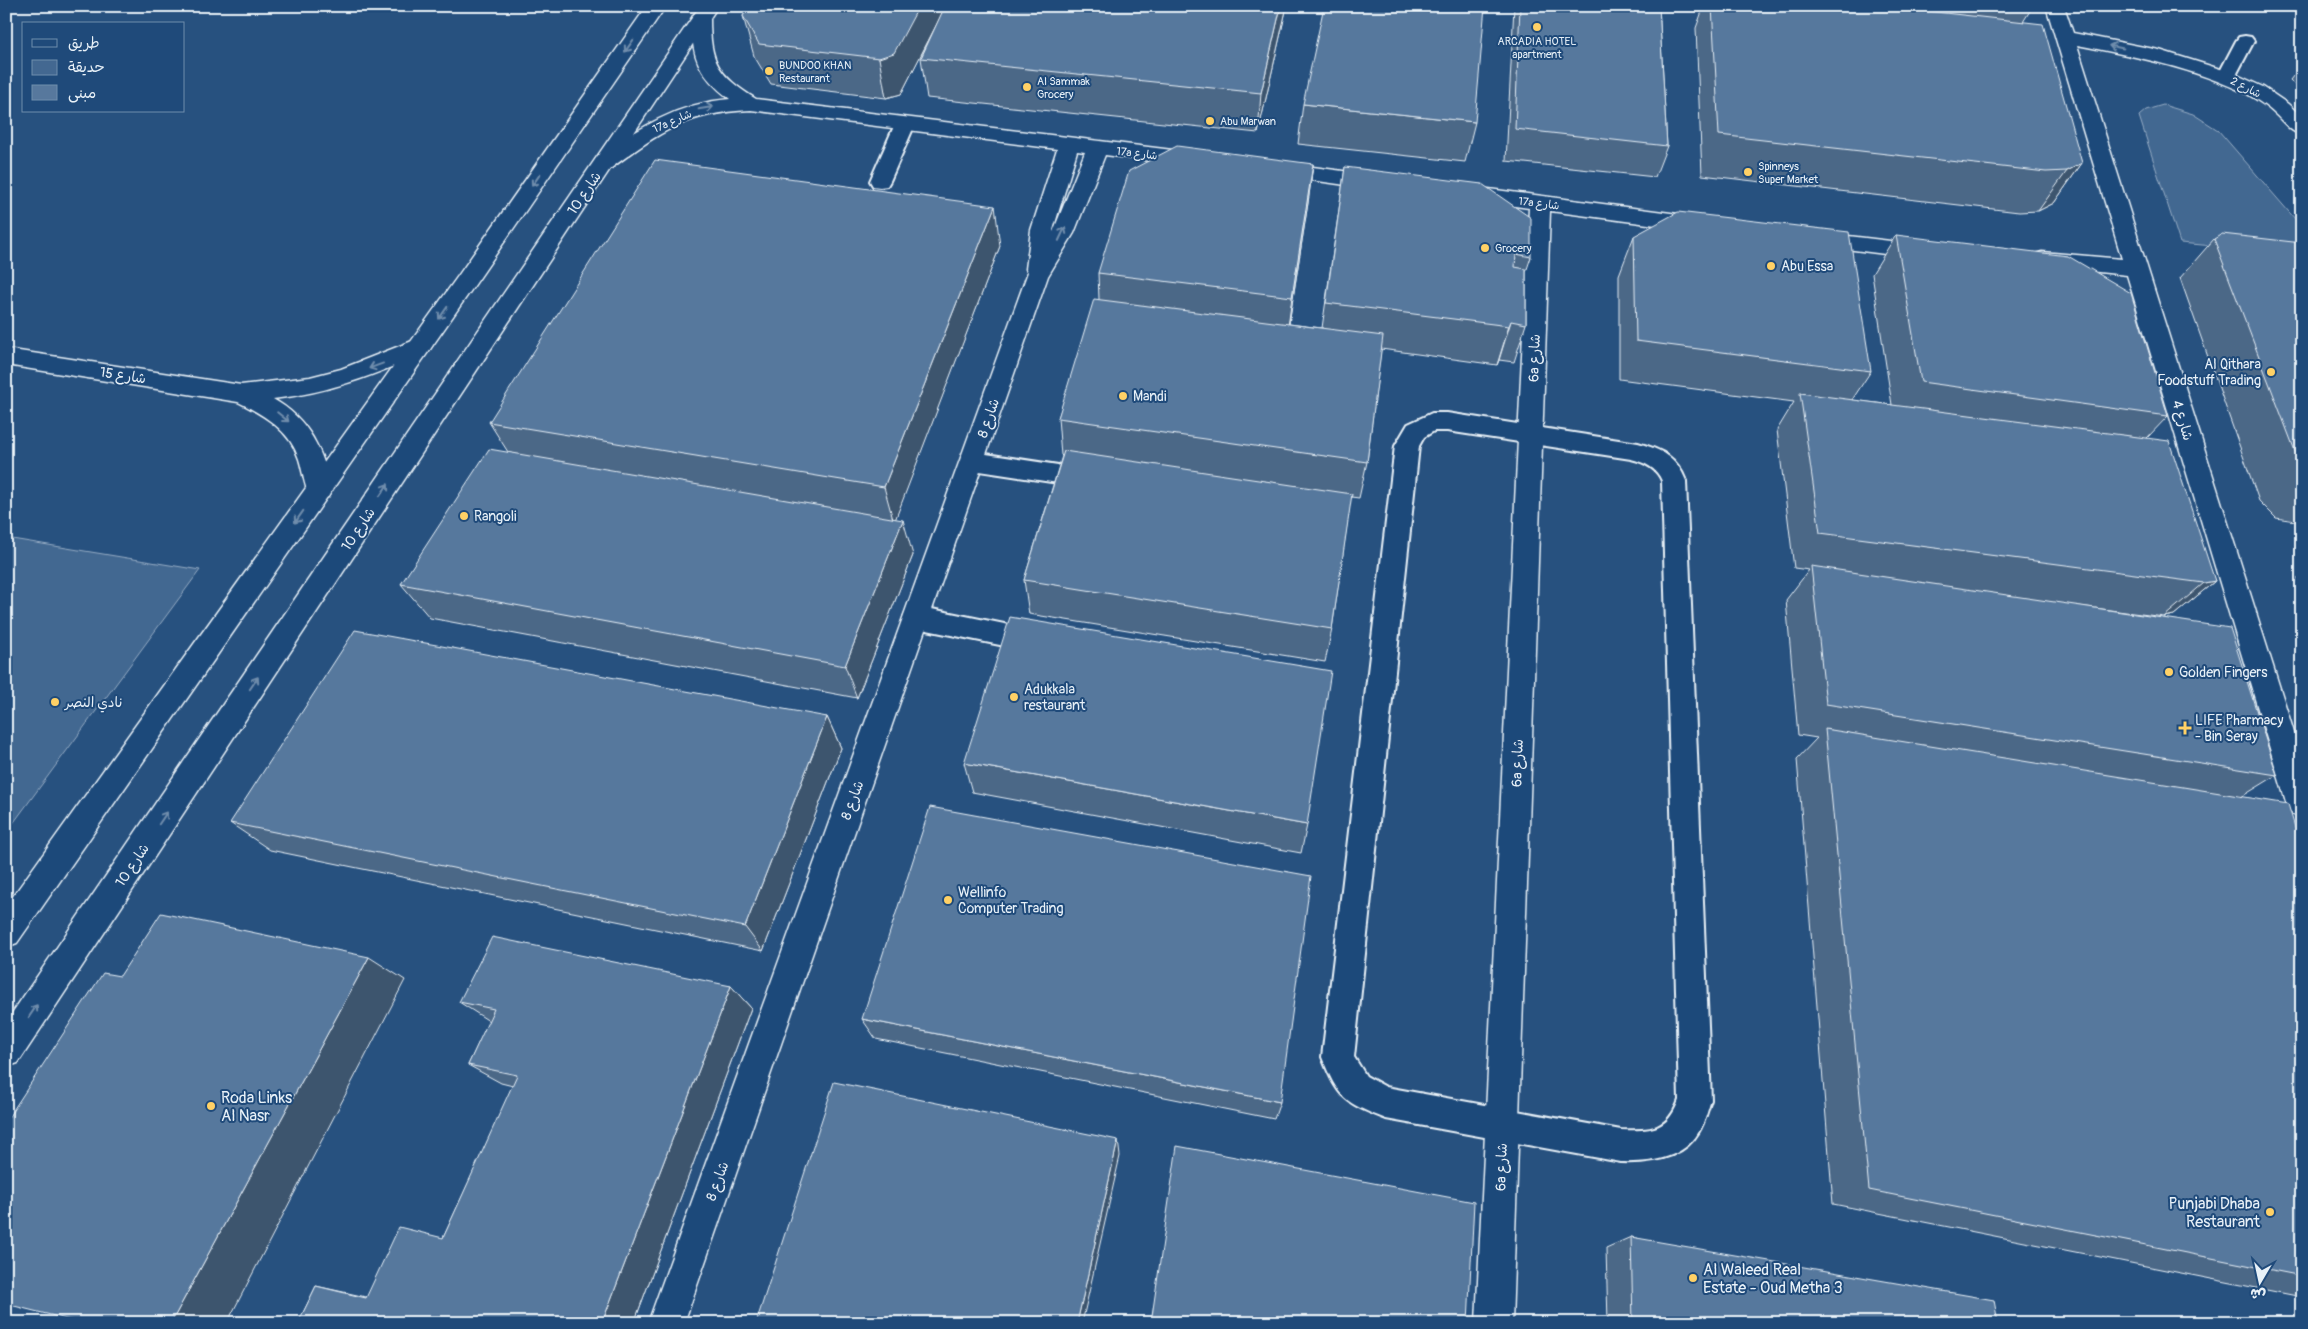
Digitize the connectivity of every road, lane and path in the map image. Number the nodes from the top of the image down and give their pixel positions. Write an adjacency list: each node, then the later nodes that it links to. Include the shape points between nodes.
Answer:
1 (657, 6): 27 (street, one-way to 27)
2 (2055, 6): 5 (street, شارع 4)
3 (705, 12): 7 (street, 17a شارع, via 704,58 725,85); 13 (street, شارع 10)
4 (2244, 41): 6 (lane)
5 (2067, 46): 6 (street, شارع 2, via 2153,66 2180,64); 23 (street, شارع 4)
6 (2226, 77): 9 (street, شارع 2, via 2256,90)
7 (751, 104): 8 (street, 17a شارع); 13 (street, 17a شارع, one-way to 7, via 656,126 677,116 701,108)
8 (904, 124): 10 (street, 17a شارع); 15 (lane)
9 (2302, 129)
10 (1069, 144): 11 (street, 17a شارع); 24 (street, شارع 8, via 1038,245)
11 (1097, 148): 12 (street, 17a شارع); 24 (street, شارع 8, one-way to 11, via 1063,232)
12 (1220, 163)
13 (604, 164): 38 (street, شارع 10, one-way to 13)
14 (1258, 167): 16 (street)
15 (880, 181)
16 (1404, 186)
17 (1442, 190): 18 (street, 17a شارع)
18 (1540, 203): 19 (street, 17a شارع); 30 (street, 6a شارع)
19 (1716, 226)
20 (1794, 236): 21 (street)
21 (1941, 256)
22 (2019, 257): 23 (street)
23 (2136, 268): 36 (street, شارع 4, via 2135,294)
24 (1037, 276): 31 (street, شارع 8)
25 (2031, 276): 26 (street)
26 (2068, 282)
27 (420, 346): 29 (street, شارع 15, one-way to 29, via 338,379 300,388); 33 (street)
28 (6, 357): 29 (street, شارع 15)
29 (241, 394): 33 (street, شارع 15, one-way to 33, via 286,418 303,438 314,462)
30 (1530, 435): 39 (street, 6a شارع); 39 (lane, via 1447,422 1432,422 1410,435 1338,1036 1338,1057 1346,1079 1364,1095 1386,1103); 39 (lane, via 1648,454 1662,461 1671,471 1674,481 1695,1100 1687,1123 1670,1139 1647,1147 1621,1146)
31 (973, 461): 32 (lane); 34 (street, شارع 8)
32 (1108, 482)
33 (319, 490): 37 (street, one-way to 37)
34 (917, 617): 35 (lane); 40 (street, شارع 8)
35 (1060, 647)
36 (2302, 805)
37 (6, 932)
38 (6, 1051)
39 (1502, 1124): 41 (street, 6a شارع)
40 (666, 1323)
41 (1494, 1323)

